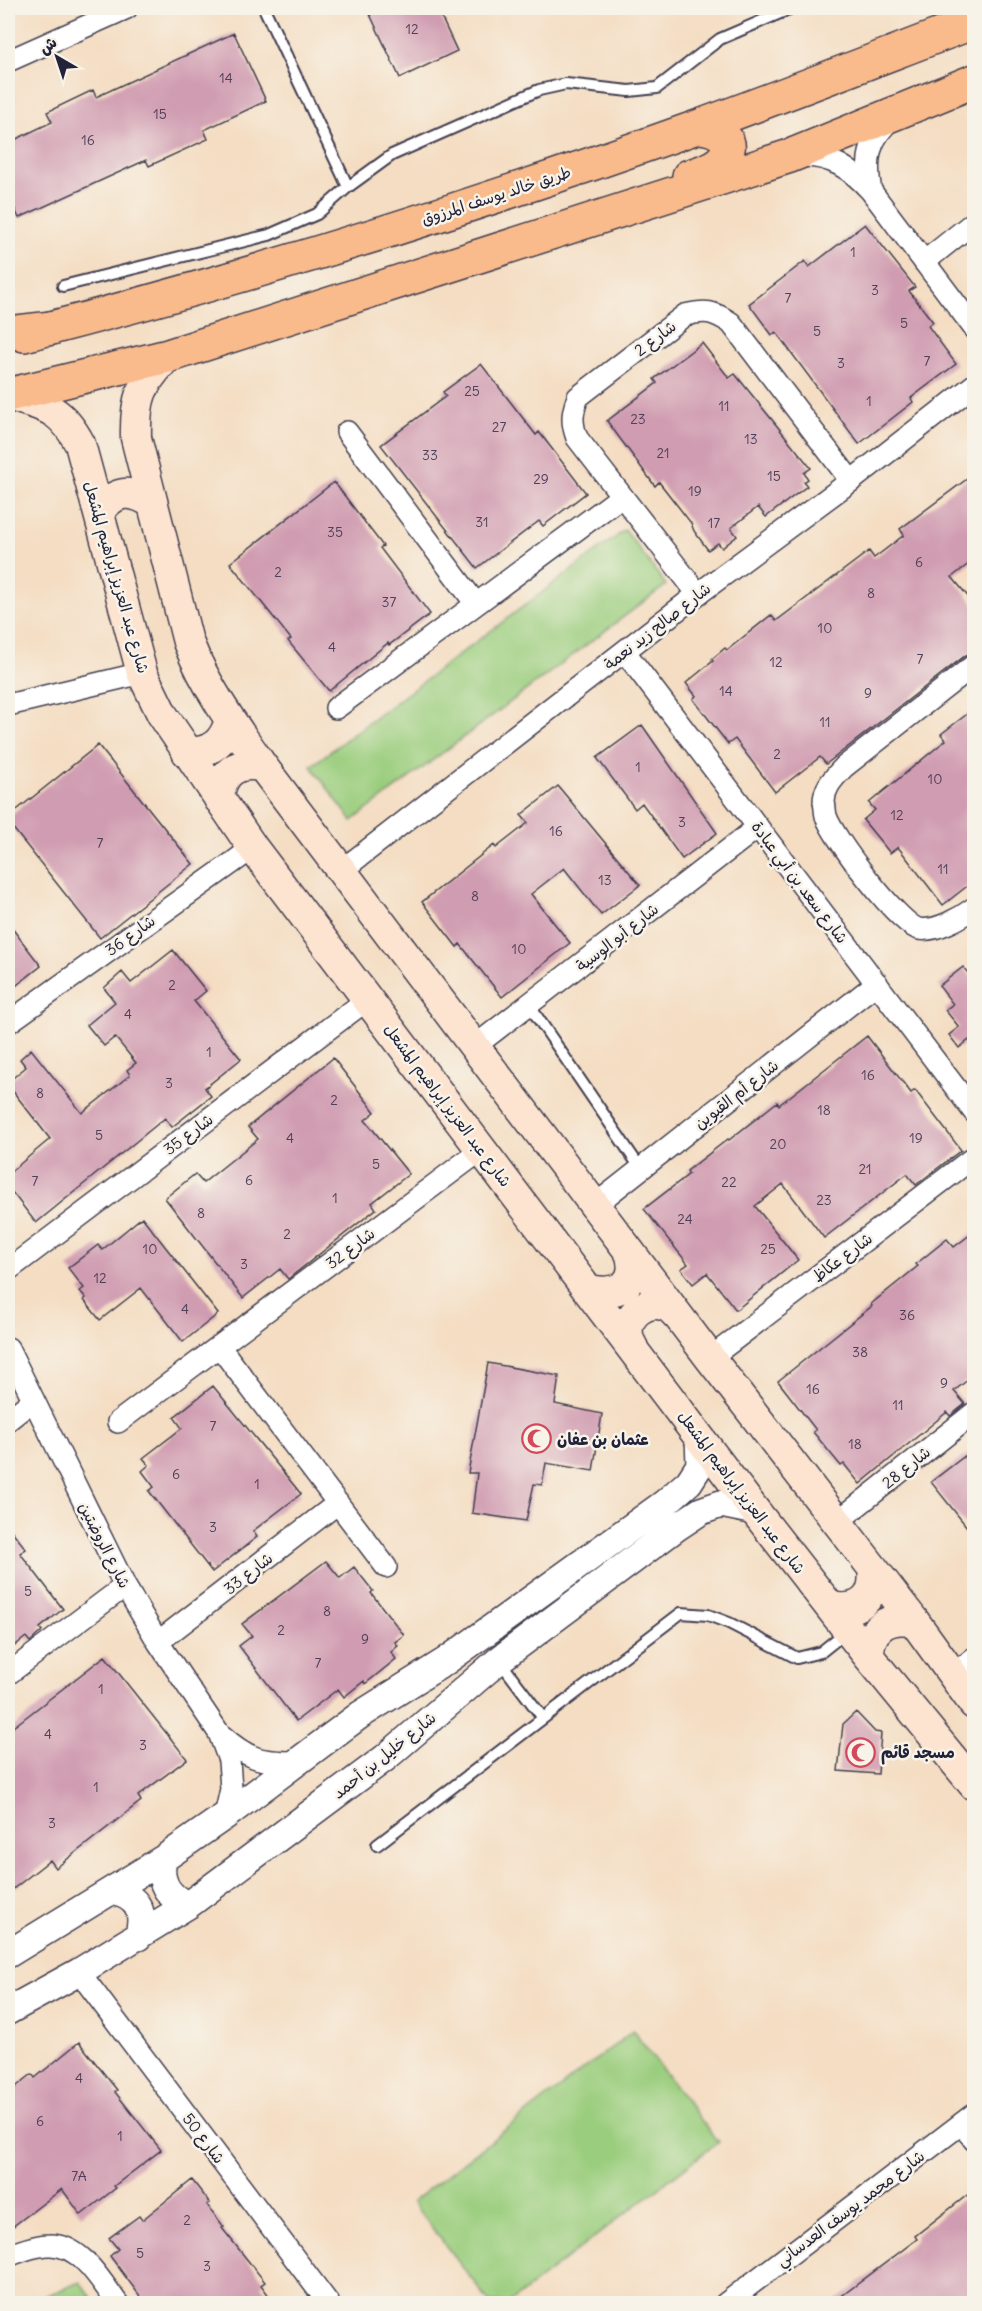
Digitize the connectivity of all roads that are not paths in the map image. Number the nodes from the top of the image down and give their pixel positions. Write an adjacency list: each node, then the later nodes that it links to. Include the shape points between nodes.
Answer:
1 (127, 8): 5 (street)
2 (264, 8): 10 (lane)
3 (792, 8): 10 (lane, via 720,39 657,88 629,91 566,84 539,90 392,155)
4 (975, 22): 8 (main road, طريق خالد يوسف المرزوق)
5 (8, 61)
6 (975, 81): 7 (main road)
7 (900, 112): 9 (main road); 11 (street, via 882,127 871,147 866,169)
8 (698, 126): 13 (main road, via 716,129 725,138 725,156 714,166 568,216); 16 (main road, طريق خالد يوسف المرزوق, via 372,236)
9 (790, 156): 11 (street, via 836,162); 13 (main road)
10 (348, 187): 15 (lane, via 317,214 269,235)
11 (871, 191): 14 (street)
12 (975, 222): 14 (street)
13 (483, 255): 20 (main road)
14 (924, 262): 17 (street)
15 (63, 286)
16 (52, 328): 18 (main road); 19 (main road, طريق خالد يوسف المرزوق)
17 (975, 328)
18 (8, 333)
19 (8, 339)
20 (168, 356): 22 (main road); 26 (main road, via 149,375 139,394 135,415 136,438)
21 (975, 385): 24 (street, شارع صالح زيد نعمة)
22 (8, 395): 27 (main road, شارع عبد العزيز إبراهيم المشعل, via 46,406 70,426 80,444)
23 (347, 432): 29 (street)
24 (851, 481): 25 (street, شارع 2, via 731,323 717,314 701,311 686,315 578,397 572,412 577,438); 28 (street, شارع صالح زيد نعمة)
25 (622, 496): 28 (street, شارع 2); 29 (street)
26 (152, 503): 27 (main road, via 135,494 116,495); 35 (main road, via 188,642 200,673)
27 (99, 513): 32 (main road, شارع عبد العزيز إبراهيم المشعل)
28 (698, 594): 30 (street, شارع صالح زيد نعمة)
29 (476, 604): 34 (street)
30 (625, 652): 39 (street, شارع سعد بن أبي عبادة); 41 (street, شارع صالح زيد نعمة)
31 (975, 665): 42 (street, via 844,767 829,783 824,800 826,816 836,834 903,919 920,929 960,918)
32 (142, 673): 33 (street); 36 (main road, شارع عبد العزيز إبراهيم المشعل, via 162,714)
33 (8, 705)
34 (336, 708)
35 (230, 720): 36 (main road, via 216,746 198,753); 37 (main road)
36 (188, 752): 38 (main road, شارع عبد العزيز إبراهيم المشعل)
37 (263, 767): 38 (main road, via 241,765 231,770 219,788); 41 (main road)
38 (219, 799): 40 (main road, شارع عبد العزيز إبراهيم المشعل)
39 (758, 827): 43 (street, شارع سعد بن أبي عبادة); 45 (street, شارع أبو الوسية)
40 (253, 848): 44 (main road, شارع عبد العزيز إبراهيم المشعل); 46 (street, شارع 36)
41 (342, 870): 47 (main road)
42 (975, 908)
43 (877, 983): 48 (street, شارع سعد بن أبي عبادة); 51 (street, شارع أم القيوين)
44 (368, 999): 49 (main road, شارع عبد العزيز إبراهيم المشعل); 54 (street, شارع 35)
45 (529, 1005): 47 (street, شارع أبو الوسية); 51 (lane)
46 (8, 1023)
47 (475, 1046): 52 (main road)
48 (975, 1112)
49 (481, 1150): 55 (main road, شارع عبد العزيز إبراهيم المشعل); 57 (street, شارع 32)
50 (975, 1156): 60 (street, شارع عكاظ)
51 (641, 1169): 52 (street, شارع أم القيوين)
52 (595, 1205): 53 (main road)
53 (630, 1252): 55 (main road, via 634,1263 625,1286 615,1292); 56 (main road)
54 (8, 1270)
55 (589, 1290): 59 (main road, شارع عبد العزيز إبراهيم المشعل)
56 (677, 1315): 59 (main road, via 666,1306 652,1304 638,1309 628,1328); 60 (main road)
57 (219, 1346): 64 (street, شارع 32); 66 (street)
58 (8, 1348): 61 (street, شارع الروضتين)
59 (633, 1348): 65 (main road, شارع عبد العزيز إبراهيم المشعل)
60 (710, 1358): 68 (main road)
61 (32, 1401): 63 (street); 71 (street, شارع الروضتين)
62 (975, 1413): 68 (street, شارع 28)
63 (8, 1420)
64 (118, 1422)
65 (699, 1436): 67 (main road, شارع عبد العزيز إبراهيم المشعل); 80 (street, via 700,1465 689,1482 665,1503)
66 (338, 1503): 69 (street); 75 (street, شارع 33)
67 (755, 1511): 72 (main road, شارع عبد العزيز إبراهيم المشعل); 77 (street, شارع خليل بن أحمد, via 721,1504 701,1511)
68 (837, 1522): 70 (main road)
69 (386, 1567)
70 (873, 1568): 72 (main road, via 871,1592 864,1602 854,1608); 73 (main road)
71 (125, 1586): 75 (street, شارع الروضتين); 79 (street)
72 (830, 1607): 74 (main road, شارع عبد العزيز إبراهيم المشعل)
73 (914, 1621): 76 (main road, via 902,1618 880,1625 869,1645); 78 (main road)
74 (849, 1630): 76 (main road, شارع عبد العزيز إبراهيم المشعل); 82 (lane, via 821,1652 797,1658 729,1623 708,1615 681,1613)
75 (158, 1642): 83 (street, شارع الروضتين)
76 (869, 1657): 86 (main road, شارع عبد العزيز إبراهيم المشعل)
77 (499, 1660): 82 (lane); 84 (street, شارع خليل بن أحمد)
78 (964, 1667): 81 (main road)
79 (8, 1674)
80 (379, 1704): 84 (street, via 389,1705 404,1718); 85 (street)
81 (975, 1704)
82 (543, 1718): 88 (lane)
83 (219, 1733): 85 (street, شارع الروضتين, via 240,1752 267,1762); 87 (street, شارع الروضتين, via 230,1770)
84 (408, 1738): 91 (street, شارع خليل بن أحمد)
85 (296, 1762): 87 (street)
86 (975, 1785)
87 (225, 1816): 89 (street)
88 (377, 1845)
89 (163, 1859): 90 (street); 91 (street, via 165,1888)
90 (113, 1891): 92 (street, via 135,1901 141,1912); 93 (street)
91 (188, 1905): 92 (street, شارع خليل بن أحمد)
92 (138, 1936): 94 (street, شارع خليل بن أحمد)
93 (8, 1954)
94 (79, 1972): 95 (street, شارع خليل بن أحمد); 100 (street, شارع 50)
95 (8, 2011)
96 (968, 2118): 97 (street); 101 (street, شارع محمد يوسف العدساني)
97 (975, 2140)
98 (8, 2256): 99 (street, via 50,2245 72,2252 90,2266)
99 (118, 2304)
100 (329, 2304)
101 (725, 2304)

